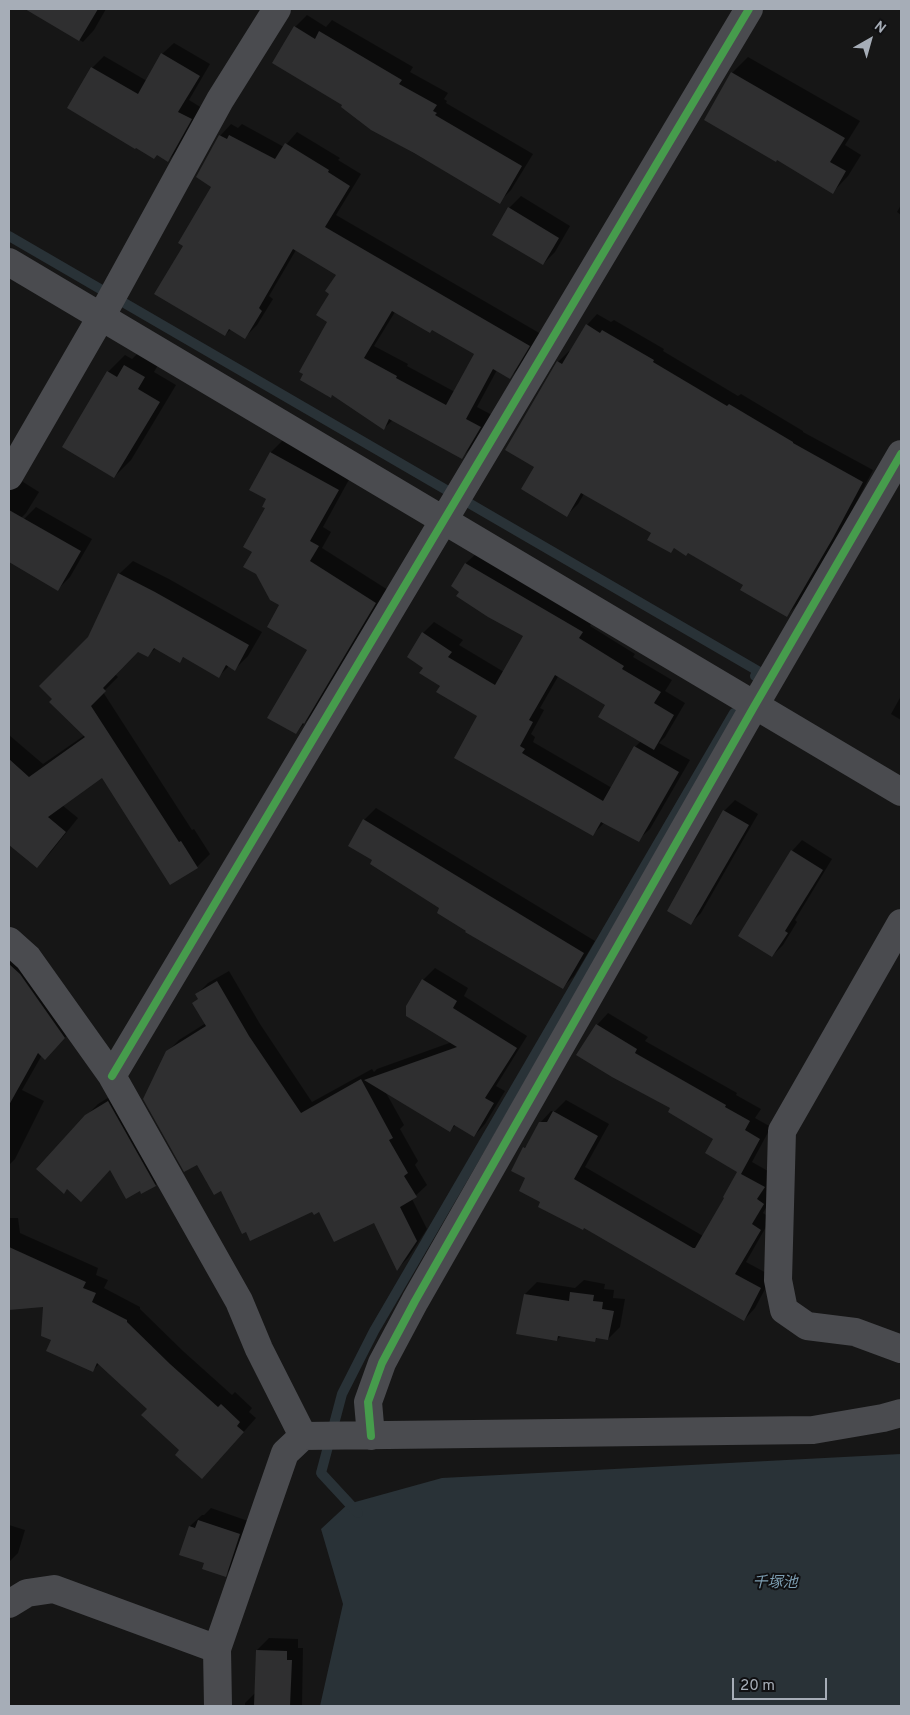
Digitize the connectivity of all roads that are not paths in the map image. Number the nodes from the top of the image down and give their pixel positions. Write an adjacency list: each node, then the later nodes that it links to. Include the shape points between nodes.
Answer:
1 (277, 9): 4 (street, via 220,100)
2 (749, 9): 7 (street)
3 (9, 262): 4 (street)
4 (109, 302): 6 (street); 7 (street)
5 (901, 454): 8 (street)
6 (9, 476)
7 (455, 504): 8 (street); 12 (street)
8 (756, 705): 9 (street); 16 (street, via 472,1199 382,1363 368,1402)
9 (901, 792)
10 (901, 923): 13 (street, via 782,1131 778,1280 784,1310 806,1326 855,1332)
11 (9, 941): 12 (street, via 28,958)
12 (112, 1076): 15 (street, via 239,1301 260,1349)
13 (901, 1349)
14 (901, 1413): 16 (street, via 814,1430)
15 (322, 1436): 16 (street); 18 (street, via 285,1452)
16 (371, 1436)
17 (9, 1604): 18 (street, via 26,1594 54,1590)
18 (216, 1649): 19 (street)
19 (218, 1706)

